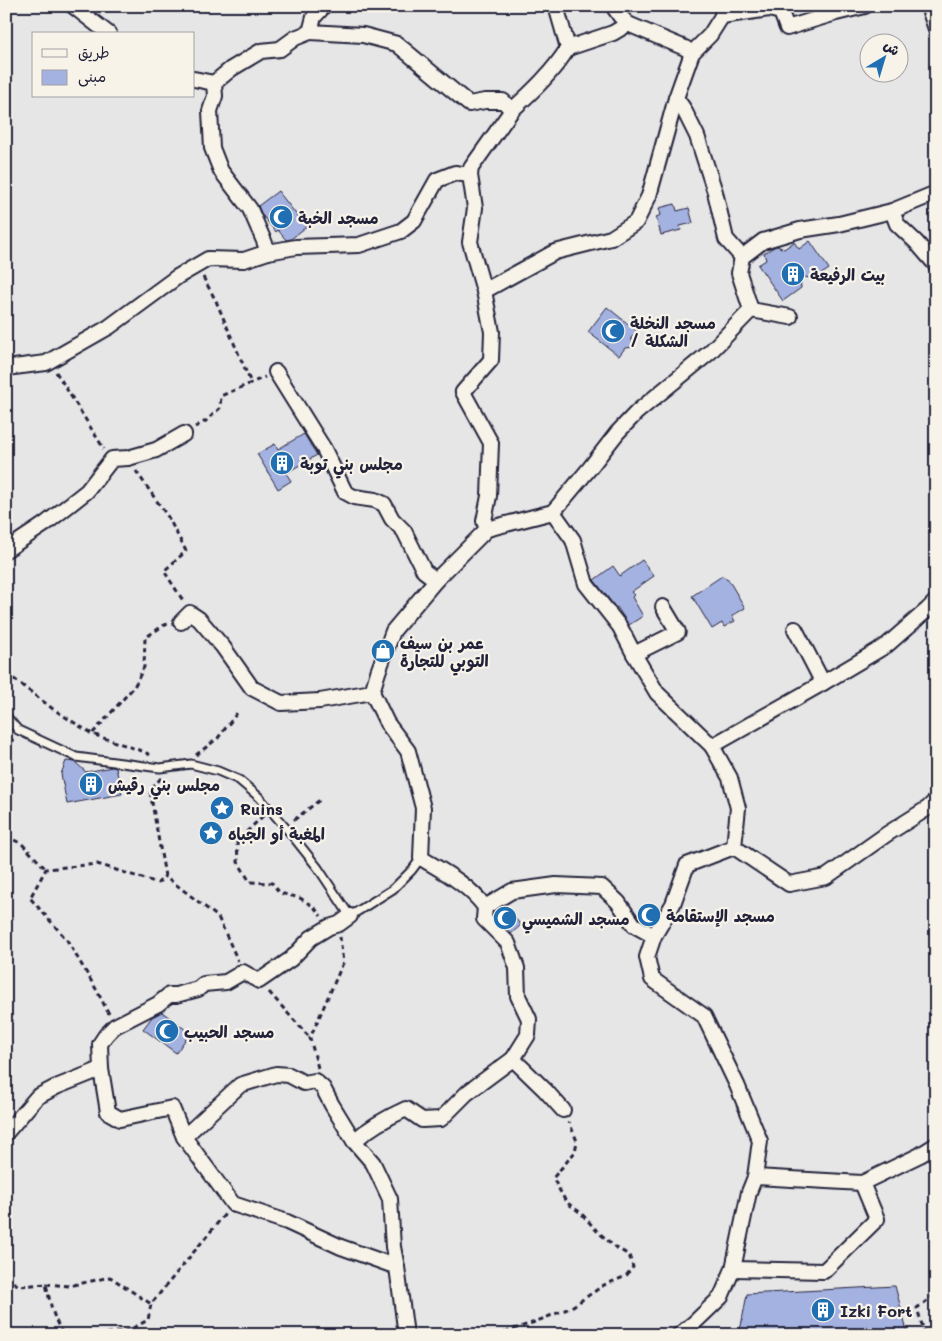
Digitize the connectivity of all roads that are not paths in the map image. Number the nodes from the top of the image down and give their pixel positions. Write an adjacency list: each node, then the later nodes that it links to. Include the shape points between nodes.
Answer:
1 (73, 6): 10 (street)
2 (324, 6): 11 (street, via 314,17)
3 (556, 6): 12 (street)
4 (613, 6): 8 (street)
5 (865, 6): 7 (street, via 787,28 781,12 769,9)
6 (928, 6): 9 (street)
7 (722, 11): 13 (street, via 710,34)
8 (628, 24): 12 (street, via 613,33); 13 (street)
9 (936, 29)
10 (106, 32)
11 (310, 32): 15 (street, via 280,49 261,51); 17 (street, via 363,35 398,44 470,104 503,101)
12 (568, 48): 17 (street, via 539,86)
13 (692, 53): 16 (street)
14 (195, 79): 15 (street)
15 (214, 83): 21 (street, via 215,96 210,111 212,148 220,171 250,210)
16 (676, 98): 22 (street, via 697,136 726,239); 24 (street, via 649,196 636,222 611,238 555,252)
17 (512, 110): 18 (street, via 471,168)
18 (470, 175): 21 (street, via 455,173 437,180 414,222 401,231 359,245 296,247); 24 (street, via 475,208 470,242)
19 (936, 193): 20 (street)
20 (892, 211): 22 (street, via 763,241); 23 (street, via 897,224)
21 (268, 252): 27 (street, via 244,260 208,259 177,277 109,327 46,363)
22 (742, 257): 25 (street, via 739,274)
23 (936, 265)
24 (484, 291): 31 (street, via 492,332 491,360 463,392 492,443 484,521)
25 (751, 310): 26 (street); 30 (street, via 710,352 637,412)
26 (790, 317)
27 (6, 368)
28 (276, 372): 33 (street, via 324,449 345,492 384,504 404,531 424,571)
29 (184, 434): 32 (street, via 156,450 112,459 86,491)
30 (553, 512): 31 (street); 38 (street, via 573,540 586,584 620,627)
31 (487, 529): 33 (street)
32 (6, 550)
33 (436, 580): 40 (street, via 393,631)
34 (936, 601): 39 (street, via 887,644)
35 (663, 607): 38 (street, via 678,632)
36 (186, 617): 40 (street, via 199,619 224,646 252,688 281,703 320,701)
37 (795, 629): 39 (street)
38 (634, 654): 42 (street, via 658,693)
39 (823, 683): 42 (street)
40 (372, 692): 45 (street, via 408,751 423,808)
41 (6, 716): 47 (lane, via 18,730 76,757 169,768 191,764 239,780 271,810 318,868)
42 (712, 746): 44 (street, via 730,778 738,808)
43 (936, 800): 44 (street, via 826,877 789,884)
44 (734, 847): 48 (street, via 687,865 673,904)
45 (421, 858): 46 (street, via 463,884); 47 (lane, via 393,890)
46 (485, 907): 48 (street, via 512,891 556,885 602,887 618,902 634,925); 49 (street, via 484,919 508,943 517,968 518,996 529,1019 528,1035)
47 (339, 922): 50 (street, via 311,938 291,959 259,981 243,972 226,982 204,984 198,989 169,995 116,1026 100,1044)
48 (654, 936): 56 (street, via 647,957 652,979 704,1016 737,1084 760,1142)
49 (513, 1059): 51 (street); 54 (street, via 467,1093 441,1119 422,1120 406,1109 367,1129)
50 (101, 1069): 52 (street, via 37,1097); 53 (street, via 108,1112 120,1119 172,1108)
51 (563, 1110)
52 (6, 1133)
53 (184, 1137): 54 (street, via 240,1085 276,1074 289,1075 304,1083 315,1081 324,1088); 58 (street, via 233,1204 287,1222 340,1247)
54 (354, 1141): 58 (street, via 373,1163 390,1199)
55 (936, 1145): 57 (street)
56 (755, 1177): 57 (street); 59 (street)
57 (862, 1183): 59 (street, via 877,1220 824,1270)
58 (397, 1267): 60 (street)
59 (733, 1269): 61 (street, via 721,1297)
60 (406, 1335)
61 (679, 1335)

